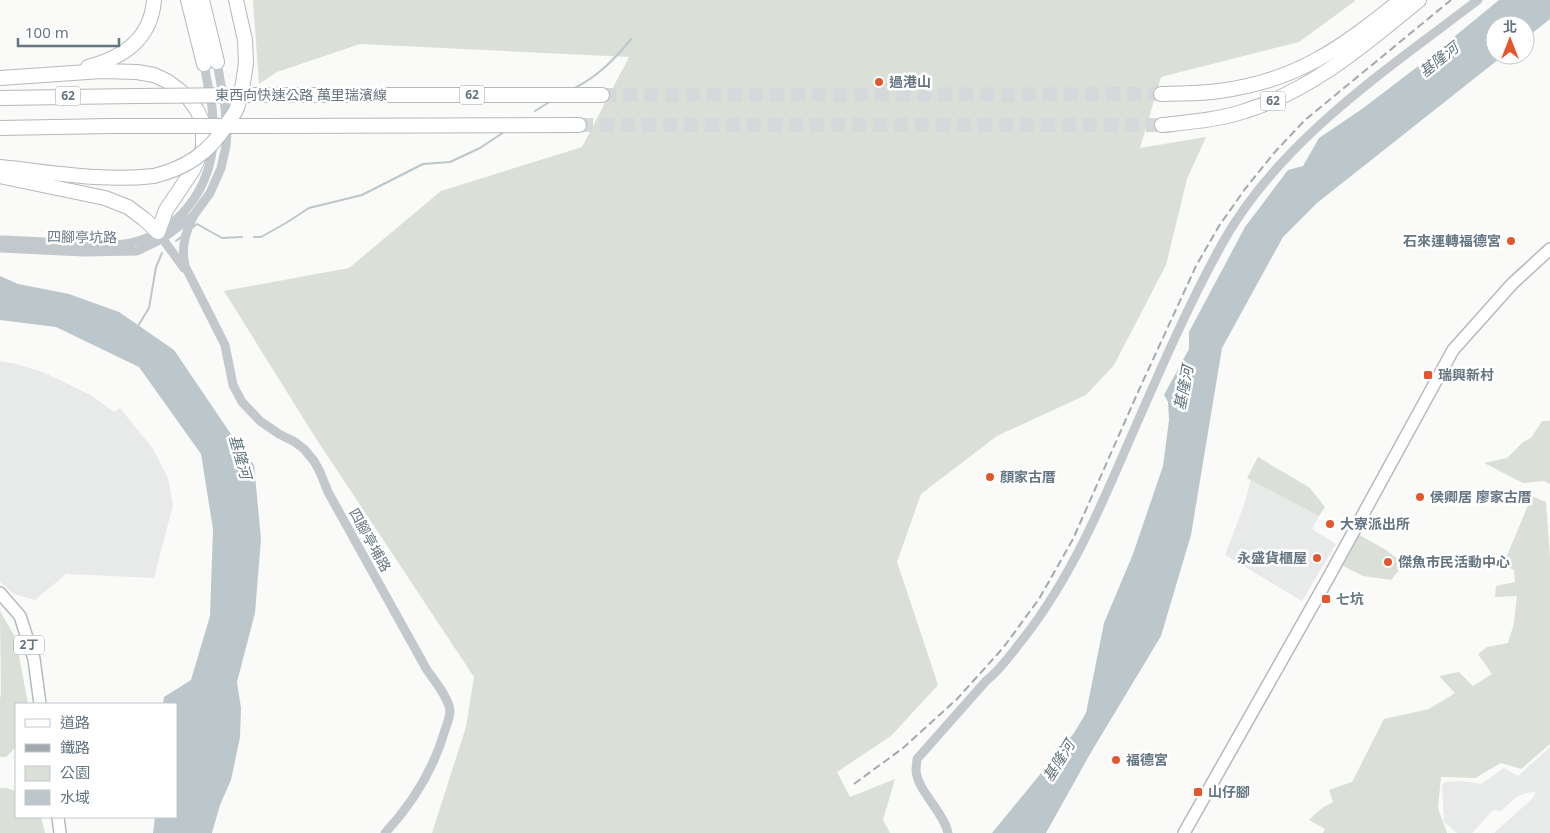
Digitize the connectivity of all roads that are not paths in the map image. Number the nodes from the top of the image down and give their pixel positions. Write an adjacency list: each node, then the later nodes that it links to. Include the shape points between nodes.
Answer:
1 (154, 0): 9 (highway, via 148,25 130,49 100,64)
2 (188, 0): 8 (highway)
3 (202, 0): 8 (highway)
4 (236, 0): 17 (highway, bridge, via 245,40 244,84 236,109 221,134 194,160 174,171 133,179)
5 (1401, 0): 11 (highway, 62, via 1338,48 1292,73 1217,91)
6 (1419, 0): 14 (highway, 62, via 1346,59 1298,90 1245,112)
7 (1478, 0): 30 (street, via 1302,141 1277,166 1223,243 1062,582 999,670 917,759 918,779)
8 (210, 63): 19 (street, via 225,108 226,146 210,193); 20 (street, via 214,129 210,164 197,196)
9 (48, 74): 10 (highway); 20 (highway, via 120,71 154,76 179,90 197,110 202,121 203,148 193,170 166,210)
10 (0, 78)
11 (1161, 94)
12 (602, 95): 13 (highway, 東西向快速公路 萬里瑞濱線 / 62, bridge)
13 (0, 98)
14 (1162, 124)
15 (579, 125): 16 (highway, bridge)
16 (0, 128)
17 (0, 167)
18 (0, 176): 20 (highway, via 106,198 128,207)
19 (194, 215): 20 (street); 24 (street, via 183,247 185,266)
20 (160, 236): 21 (street, 四腳亭坑路, via 94,245); 22 (street, 四腳亭坑路, via 137,251); 24 (street)
21 (0, 240)
22 (0, 248)
23 (1550, 249): 31 (main road, via 1512,284 1453,350)
24 (190, 276): 29 (street, 四腳亭埔路, via 225,346 233,385 242,402 260,421 295,442 314,462 450,710 430,768 400,817)
25 (0, 592): 26 (main road, 2丁, via 20,616 34,658)
26 (40, 703)
27 (58, 818): 28 (main road)
28 (60, 833)
29 (385, 833)
30 (948, 833)
31 (1184, 833)

